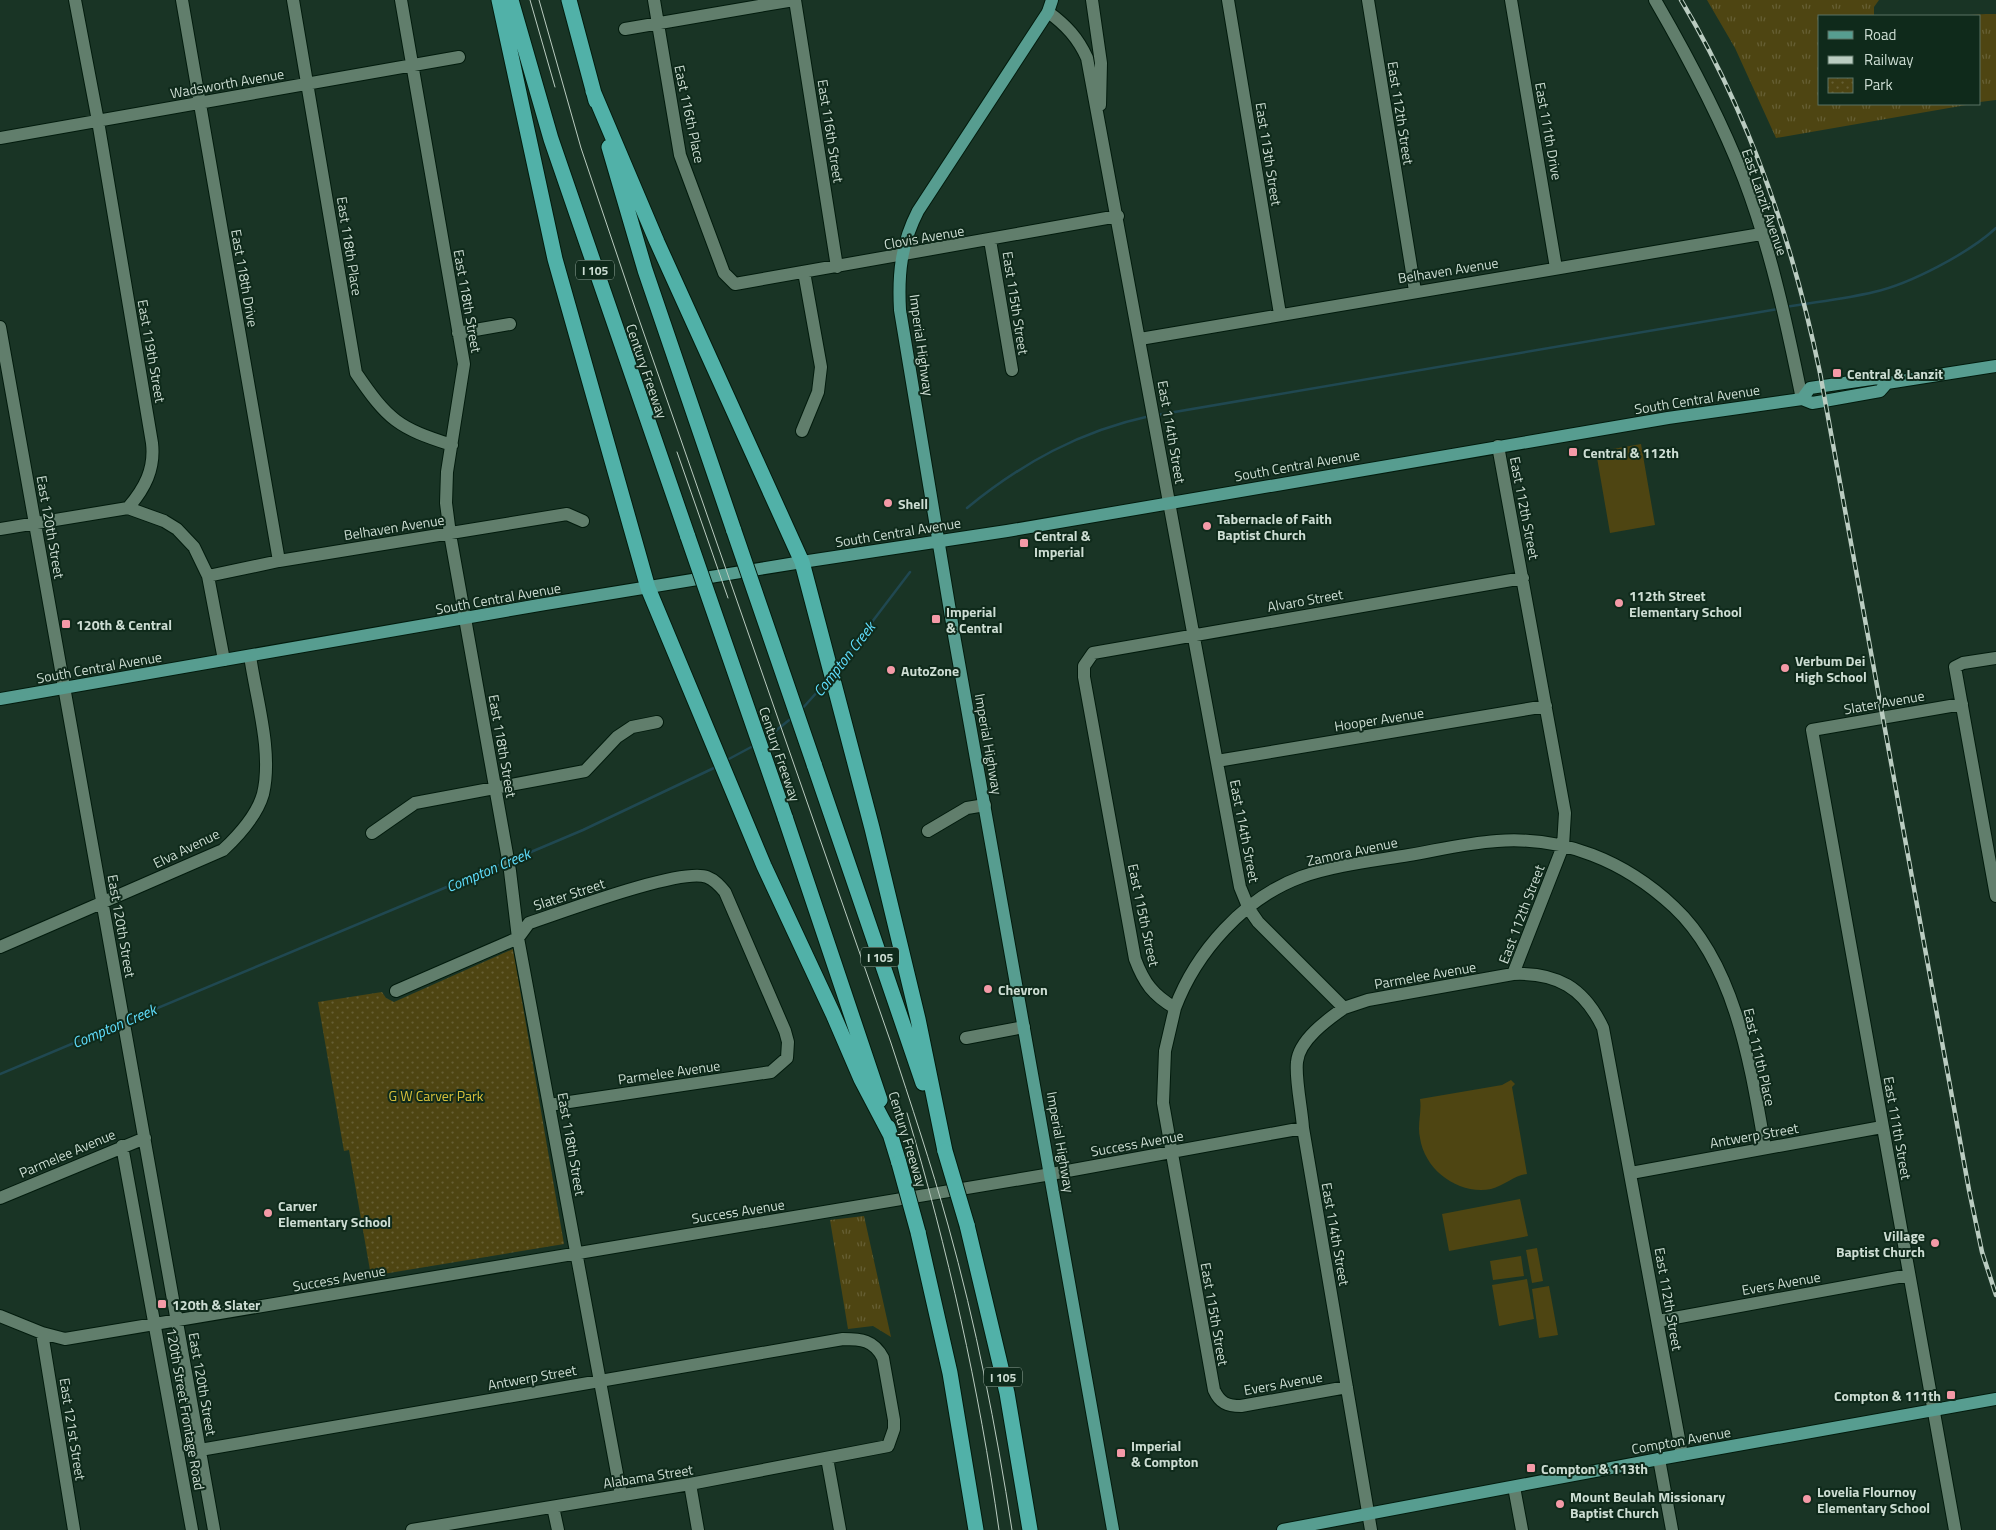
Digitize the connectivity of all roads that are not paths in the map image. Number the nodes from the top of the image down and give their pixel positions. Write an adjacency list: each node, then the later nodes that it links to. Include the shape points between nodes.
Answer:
1 (75, 0): 24 (street, East 119th Street)
2 (182, 0): 22 (street, East 118th Drive)
3 (293, 0): 20 (street, East 118th Place)
4 (401, 0): 19 (street, East 118th Street)
5 (499, 0): 57 (highway, via 555,259)
6 (510, 0): 91 (highway, Century Freeway / I 105, bridge, via 551,139 785,817)
7 (569, 0): 21 (highway, Century Freeway / I 105)
8 (654, 0): 16 (street, East 116th Place)
9 (795, 0): 16 (street); 30 (street, East 116th Street)
10 (1092, 0): 23 (street, East 114th Street, via 1101,63)
11 (1228, 0): 35 (street, East 113th Street)
12 (1368, 0): 34 (street, East 112th Street)
13 (1511, 0): 31 (street, East 111th Drive)
14 (1655, 0): 27 (street, East Lanzit Avenue, via 1706,93 1744,180)
15 (1050, 6): 23 (street, East 114th Street, via 1079,40 1087,58); 29 (main road, Imperial Highway, via 918,211)
16 (658, 24): 17 (street); 33 (street, East 116th Place, via 680,155 724,273)
17 (625, 29)
18 (459, 57): 19 (street, Wadsworth Avenue)
19 (412, 66): 20 (street, Wadsworth Avenue); 38 (street, East 118th Street)
20 (308, 84): 22 (street, Wadsworth Avenue); 44 (street, East 118th Place, via 356,373 379,407 392,419 408,429)
21 (593, 91): 54 (highway, via 657,242); 95 (highway, Century Freeway / I 105, bridge, via 645,270)
22 (199, 103): 24 (street, Wadsworth Avenue); 53 (street, East 118th Drive)
23 (1099, 113): 26 (street, East 114th Street)
24 (98, 121): 25 (street, Wadsworth Avenue); 47 (street, East 119th Street, via 154,460 140,494)
25 (0, 138)
26 (1118, 216): 28 (street, Clovis Avenue); 39 (street, East 114th Street)
27 (1761, 234): 31 (street, Belhaven Avenue); 42 (street, East Lanzit Avenue, via 1780,297)
28 (990, 240): 29 (street, Clovis Avenue); 41 (street, East 115th Street)
29 (901, 256): 30 (street, Clovis Avenue); 52 (main road, Imperial Highway, via 900,310)
30 (837, 266): 32 (street, Clovis Avenue)
31 (1556, 268): 34 (street, Belhaven Avenue)
32 (804, 272): 33 (street, Clovis Avenue); 43 (street, via 821,367 818,392)
33 (735, 284)
34 (1415, 291): 35 (street, Belhaven Avenue)
35 (1280, 314): 39 (street, Belhaven Avenue)
36 (510, 324): 38 (street)
37 (0, 327): 49 (street, East 120th Street)
38 (458, 333): 44 (street, East 118th Street, via 464,364)
39 (1140, 339): 46 (street, East 114th Street)
40 (1996, 366): 42 (main road, South Central Avenue, via 1887,383 1880,391 1834,400 1812,403)
41 (1012, 370)
42 (1802, 399): 45 (main road, South Central Avenue)
43 (802, 431)
44 (452, 445): 51 (street, East 118th Street, via 446,472)
45 (1498, 446): 46 (main road, South Central Avenue); 56 (street, East 112th Street)
46 (1170, 502): 52 (main road, South Central Avenue); 59 (street, East 114th Street)
47 (128, 508): 49 (street); 55 (street, via 177,529 194,546)
48 (583, 521): 51 (street, Belhaven Avenue, via 567,514)
49 (35, 525): 50 (street); 64 (street, East 120th Street)
50 (0, 530)
51 (450, 534): 53 (street, Belhaven Avenue); 58 (street, East 118th Street)
52 (939, 541): 54 (main road, South Central Avenue); 72 (main road, Imperial Highway)
53 (279, 561): 55 (street, Belhaven Avenue)
54 (802, 562): 57 (main road, South Central Avenue); 95 (highway, via 918,1019)
55 (208, 576): 63 (street)
56 (1523, 578): 59 (street, Alvaro Street); 67 (street, East 112th Street)
57 (648, 588): 58 (main road, South Central Avenue); 91 (highway, via 764,866 861,1079)
58 (465, 619): 61 (main road, South Central Avenue); 71 (street, East 118th Street)
59 (1194, 635): 60 (street, Alvaro Street); 70 (street, East 114th Street)
60 (1093, 653): 83 (street, East 115th Street, via 1084,666 1084,677 1135,959 1148,988)
61 (250, 656): 63 (main road, South Central Avenue); 77 (street, Elva Avenue, via 266,763 263,794 253,814 239,835 223,850)
62 (1996, 658): 66 (street, via 1955,667)
63 (224, 660): 64 (main road, South Central Avenue)
64 (64, 688): 65 (main road, South Central Avenue); 77 (street, East 120th Street)
65 (0, 699)
66 (1962, 704): 69 (street, Slater Avenue); 76 (street)
67 (1546, 706): 70 (street, Hooper Avenue); 75 (street, East 112th Street, via 1565,813)
68 (657, 722): 71 (street, via 632,727 617,737 584,771)
69 (1812, 730): 89 (street, East 111th Street)
70 (1217, 761): 78 (street, East 114th Street, via 1240,887)
71 (495, 788): 74 (street, via 415,803); 79 (street, East 118th Street)
72 (985, 805): 73 (street, via 967,808); 85 (main road, Imperial Highway)
73 (928, 831)
74 (372, 833)
75 (1563, 846): 78 (street, Zamora Avenue, via 1498,841 1335,868 1294,880); 81 (street, East 112th Street); 94 (street, East 111th Place, via 1625,868 1661,896 1690,926 1723,982 1739,1023)
76 (1996, 896)
77 (103, 903): 80 (street, Elva Avenue); 92 (street, East 120th Street)
78 (1249, 908): 83 (street, Zamora Avenue, via 1194,967); 84 (street, East 114th Street, via 1258,922)
79 (518, 938): 82 (street, Slater Street); 87 (street, Slater Street, via 529,923 606,898 675,878 707,877 724,892 785,1031); 88 (street, East 118th Street)
80 (0, 947)
81 (1513, 974): 84 (street, Parmelee Avenue, via 1368,1000); 97 (street, East 112th Street, via 1544,975 1557,980 1573,988 1594,1010 1603,1028)
82 (396, 991)
83 (1175, 1008): 96 (street, East 115th Street, via 1169,1027 1163,1077 1163,1103)
84 (1344, 1008): 90 (street, East 114th Street, via 1322,1023 1306,1042 1297,1062)
85 (1024, 1027): 86 (street); 98 (main road, Imperial Highway)
86 (966, 1038)
87 (787, 1058): 88 (street, Parmelee Avenue, via 771,1072)
88 (550, 1105): 100 (street, East 118th Street)
89 (1882, 1127): 94 (street, Antwerp Street); 101 (street, East 111th Street)
90 (1303, 1128): 96 (street, Success Avenue); 108 (street, East 114th Street)
91 (891, 1136): 130 (highway, Century Freeway / I 105, bridge, via 918,1232 950,1373)
92 (145, 1138): 93 (street, Parmelee Avenue); 103 (street, East 120th Street)
93 (122, 1146): 99 (street, Parmelee Avenue); 105 (street, 120th Street Frontage Road)
94 (1765, 1148): 97 (street, Antwerp Street)
95 (945, 1151): 131 (highway, Century Freeway / I 105, bridge, via 967,1225 1005,1385)
96 (1171, 1153): 98 (street, Success Avenue); 110 (street, East 115th Street, via 1211,1377 1218,1398)
97 (1631, 1173): 104 (street, East 112th Street)
98 (1051, 1174): 100 (street, Success Avenue); 132 (main road, Imperial Highway)
99 (0, 1198)
100 (576, 1253): 103 (street, Success Avenue); 107 (street, East 118th Street)
101 (1909, 1275): 104 (street, Evers Avenue); 111 (street, East 111th Street)
102 (0, 1316): 106 (street)
103 (177, 1320): 105 (street); 113 (street, East 120th Street)
104 (1658, 1321): 114 (street, East 112th Street)
105 (156, 1324): 106 (street, via 65,1339); 124 (street, 120th Street Frontage Road)
106 (42, 1333): 123 (street, East 121st Street)
107 (599, 1380): 112 (street, Antwerp Street, via 860,1339 870,1342 879,1351 884,1367 894,1420); 113 (street, Antwerp Street); 119 (street, East 118th Street)
108 (1347, 1387): 110 (street, Evers Avenue, via 1240,1406); 121 (street, East 114th Street)
109 (1996, 1399): 111 (main road, Compton Avenue)
110 (1224, 1404)
111 (1933, 1409): 114 (main road, Compton Avenue); 137 (street, East 111th Street)
112 (888, 1446): 115 (street, Alabama Street)
113 (200, 1450): 125 (street, East 120th Street)
114 (1682, 1455): 116 (main road, Compton Avenue)
115 (827, 1458): 117 (street, Alabama Street); 129 (street)
116 (1659, 1459): 118 (main road, Compton Avenue); 136 (street)
117 (690, 1484): 119 (street, Alabama Street); 128 (street)
118 (1514, 1486): 121 (main road, Compton Avenue); 135 (street)
119 (621, 1495): 120 (street, Alabama Street)
120 (554, 1507): 122 (street, Alabama Street); 127 (street)
121 (1368, 1514): 133 (main road, Compton Avenue); 134 (street, East 114th Street)
122 (438, 1528): 126 (street, Alabama Street)
123 (74, 1530)
124 (192, 1530)
125 (214, 1530)
126 (412, 1530)
127 (558, 1530)
128 (698, 1530)
129 (840, 1530)
130 (976, 1530)
131 (1030, 1530)
132 (1113, 1530)
133 (1282, 1530)
134 (1371, 1530)
135 (1522, 1530)
136 (1672, 1530)
137 (1954, 1530)

